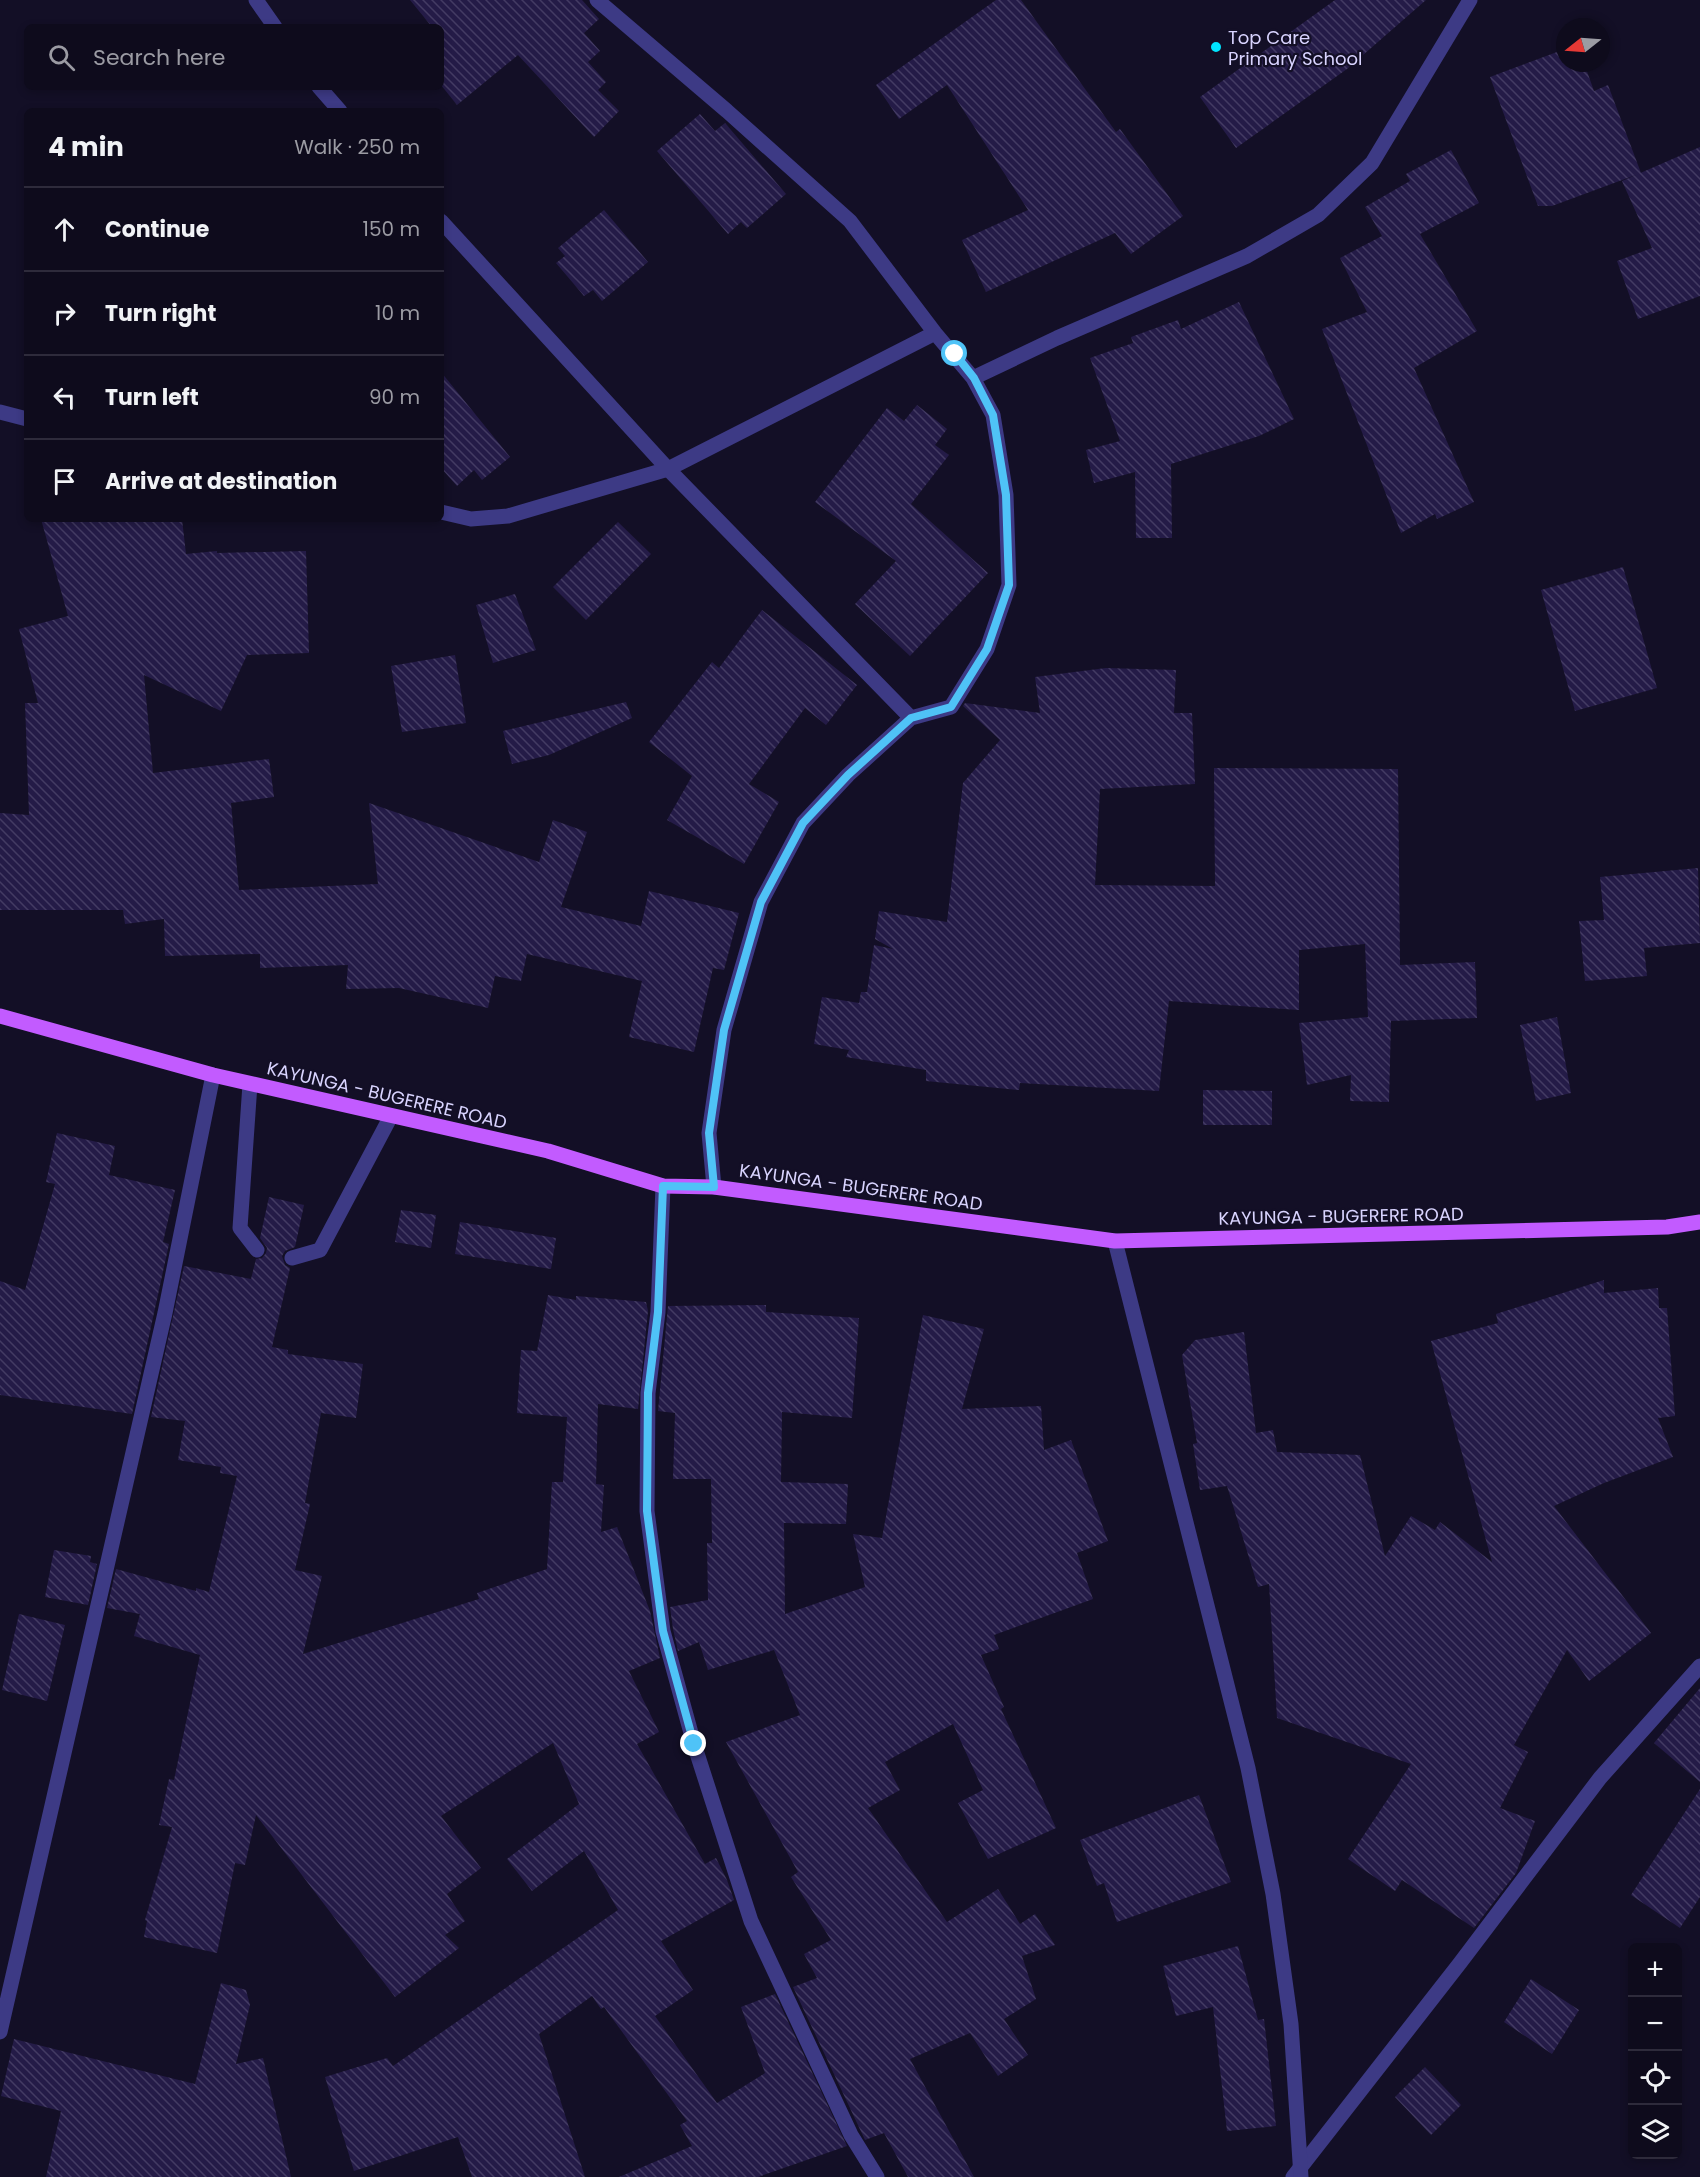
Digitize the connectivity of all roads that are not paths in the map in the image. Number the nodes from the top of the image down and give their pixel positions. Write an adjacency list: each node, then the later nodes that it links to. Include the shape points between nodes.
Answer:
1 (256, 0): 4 (street)
2 (597, 0): 8 (street, via 850,221)
3 (1470, 0): 9 (street, via 1372,163 1318,215 1247,256)
4 (273, 24)
5 (321, 90): 6 (street)
6 (337, 108)
7 (444, 224): 12 (street)
8 (935, 333): 9 (street); 12 (street)
9 (974, 378): 14 (street, via 993,415 1006,495 1009,585 987,649 951,707)
10 (0, 412): 11 (street)
11 (24, 418)
12 (668, 469): 13 (street, via 508,516 471,519); 14 (street)
13 (444, 513)
14 (911, 718): 20 (street, via 848,775 803,823 761,902 724,1030 709,1133)
15 (0, 1016): 16 (main road, KAYUNGA - BUGERERE ROAD)
16 (213, 1075): 17 (main road, KAYUNGA - BUGERERE ROAD); 26 (street, via 165,1313)
17 (250, 1084): 18 (main road, KAYUNGA - BUGERERE ROAD); 23 (street, via 240,1228)
18 (391, 1116): 19 (main road, KAYUNGA - BUGERERE ROAD, via 548,1151); 24 (street, via 321,1250)
19 (663, 1186): 20 (main road, KAYUNGA - BUGERERE ROAD); 28 (street, via 658,1312 648,1393 647,1511 663,1631 694,1744 751,1921 851,2135)
20 (714, 1187): 22 (main road, KAYUNGA - BUGERERE ROAD)
21 (1700, 1222): 22 (main road, KAYUNGA - BUGERERE ROAD, via 1667,1227)
22 (1115, 1241): 27 (street, via 1253,1791 1273,1894 1291,2024)
23 (257, 1250)
24 (292, 1258)
25 (1700, 1666): 27 (street, via 1600,1778)
26 (0, 2032)
27 (1298, 2173)
28 (877, 2177)

